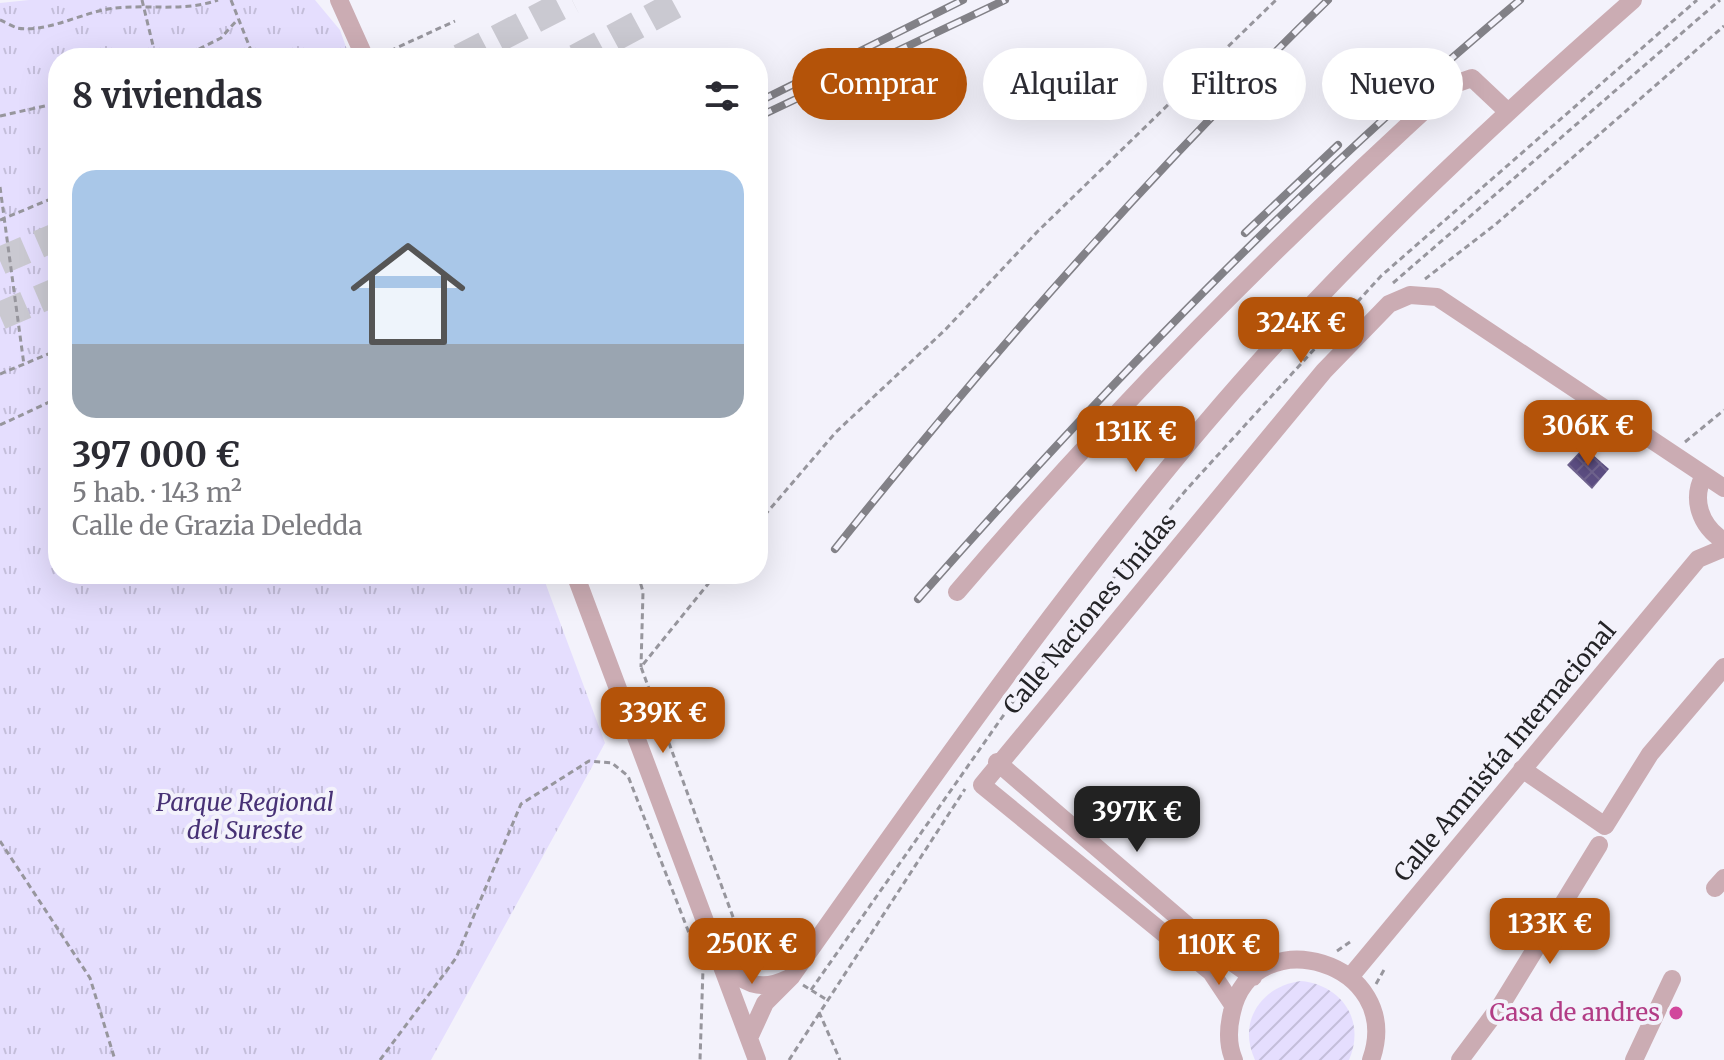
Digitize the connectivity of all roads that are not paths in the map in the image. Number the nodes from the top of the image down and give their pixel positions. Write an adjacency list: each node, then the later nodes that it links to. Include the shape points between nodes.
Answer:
1 (339, 0): 3 (street)
2 (1633, 0): 4 (street)
3 (361, 48)
4 (1507, 111): 12 (street, via 1472,78 1452,85 1191,332 1056,475); 18 (street, via 1323,293 1186,446 1048,617)
5 (1704, 475): 6 (street); 7 (street, Calle Amnistía Internacional, via 1697,500); 14 (street, Calle Naciones Unidas, via 1448,301 1410,295 1389,304 1324,371)
6 (1724, 488)
7 (1705, 522): 8 (street); 10 (street, Calle Amnistía Internacional)
8 (1724, 541)
9 (1724, 548): 10 (street, Calle Amnistía Internacional)
10 (1698, 559): 15 (street, Calle Amnistía Internacional)
11 (579, 584): 17 (street)
12 (957, 592)
13 (1724, 667): 15 (street, via 1650,754 1605,826)
14 (997, 762): 19 (street); 22 (street, Calle Naciones Unidas, via 982,785 1211,972)
15 (1522, 769): 20 (street, Calle Amnistía Internacional)
16 (1599, 845): 27 (street, via 1501,1005)
17 (715, 949): 18 (street, via 733,973 752,985 768,987); 23 (street)
18 (786, 973): 23 (street)
19 (1253, 977): 20 (street, via 1271,965 1313,959); 22 (street)
20 (1350, 977): 26 (street, via 1368,997 1376,1021)
21 (1672, 979): 28 (street)
22 (1233, 1005): 25 (street, via 1228,1029)
23 (749, 1038): 24 (street)
24 (757, 1060)
25 (1234, 1060)
26 (1371, 1060)
27 (1460, 1060)
28 (1634, 1060)

